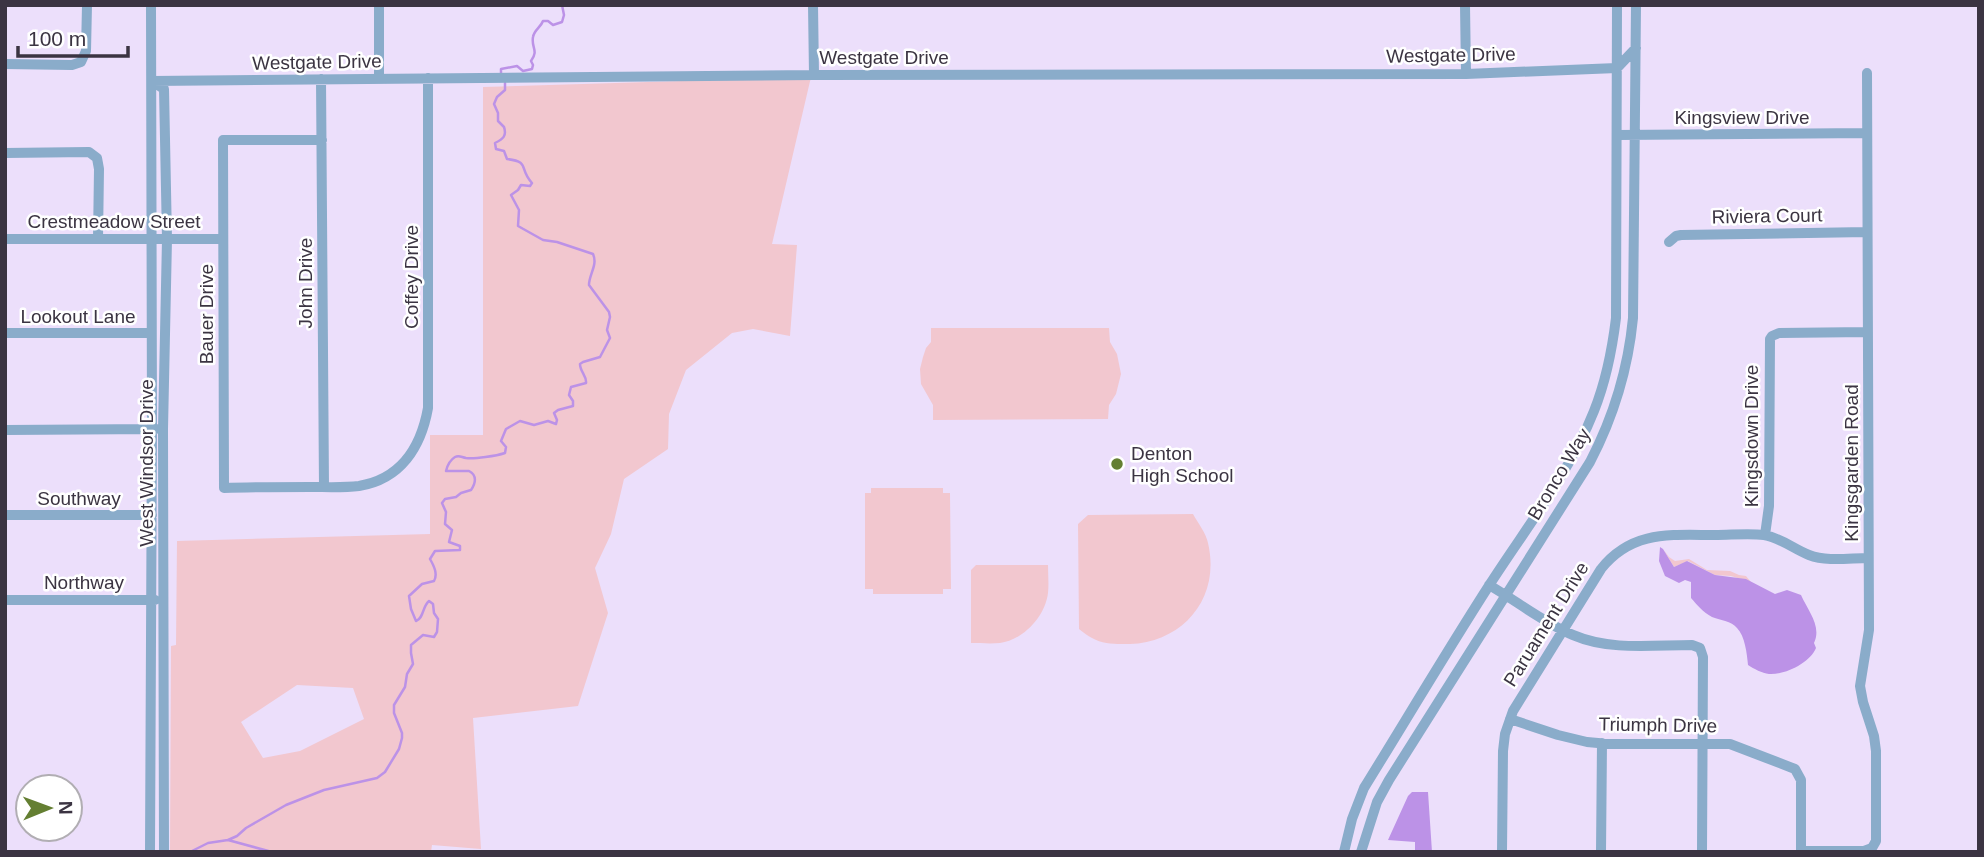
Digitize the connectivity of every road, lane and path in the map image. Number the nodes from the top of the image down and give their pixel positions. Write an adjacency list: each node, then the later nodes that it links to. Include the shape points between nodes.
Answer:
1 (86, 5): 9 (street, via 86,51 81,62)
2 (151, 5): 17 (street, West Windsor Drive)
3 (379, 5): 14 (street)
4 (813, 5): 13 (street)
5 (1465, 5): 12 (street)
6 (1617, 5): 10 (street)
7 (1636, 5): 8 (street)
8 (1636, 48): 10 (street); 20 (street, Bronco Way)
9 (5, 64)
10 (1617, 68): 12 (street, Westgate Drive); 19 (street, Bronco Way)
11 (1867, 73): 18 (street, Kingsgarden Road)
12 (1466, 74): 13 (street, Westgate Drive)
13 (814, 75): 15 (street, Westgate Drive)
14 (379, 78): 15 (street, Westgate Drive); 16 (street, Westgate Drive)
15 (428, 78): 35 (street, Coffey Drive, via 428,408 421,438 400,467 386,477 355,487)
16 (321, 79): 17 (street, Westgate Drive); 21 (street, John Drive)
17 (152, 81): 26 (street, West Windsor Drive); 27 (street, West Windsor Drive, via 164,89)
18 (1867, 133): 20 (street, Kingsview Drive); 23 (street, Kingsgarden Road)
19 (1617, 135): 20 (street, Kingsview Drive); 40 (street, Bronco Way, via 1616,318 1602,389 1557,483)
20 (1636, 135): 41 (street, Bronco Way, via 1633,318 1620,391 1590,462)
21 (322, 140): 28 (street, Bauer Drive, via 223,140); 35 (street, John Drive)
22 (5, 153): 25 (street, via 89,152 96,158)
23 (1867, 232): 29 (street, Riviera Court, via 1681,235); 30 (street, Kingsgarden Road)
24 (5, 239): 25 (street, Crestmeadow Street)
25 (98, 239): 26 (street, Crestmeadow Street)
26 (152, 239): 27 (street, Crestmeadow Street); 32 (street, West Windsor Drive)
27 (167, 239): 28 (street, Crestmeadow Street); 33 (street, West Windsor Drive)
28 (223, 239): 35 (street, Bauer Drive, via 225,488)
29 (1669, 242)
30 (1868, 332): 38 (street, Kingsdown Drive, via 1772,336); 39 (street, Kingsgarden Road)
31 (5, 333): 32 (street, Lookout Lane)
32 (151, 333): 33 (street, West Windsor Drive)
33 (158, 429): 34 (street); 37 (street, West Windsor Drive); 42 (street, West Windsor Drive)
34 (5, 430)
35 (324, 487)
36 (5, 515): 37 (street, Southway)
37 (152, 515): 44 (street, West Windsor Drive)
38 (1765, 535): 39 (street, Paruament Drive, via 1815,557); 45 (street, Paruament Drive, via 1665,535 1633,543 1606,563)
39 (1868, 558): 49 (street, Kingsgarden Road, via 1868,637 1860,678 1876,751 1875,841 1864,851)
40 (1489, 584): 41 (street); 52 (street, Bronco Way, via 1364,788)
41 (1506, 595): 45 (street); 53 (street, Bronco Way, via 1389,780)
42 (164, 599): 44 (street, Northway); 51 (street, West Windsor Drive)
43 (5, 600): 44 (street, Northway)
44 (152, 600): 50 (street, West Windsor Drive)
45 (1562, 630): 46 (street, Paruament Drive); 48 (street, via 1616,645 1700,648)
46 (1510, 719): 47 (street, Triumph Drive, via 1565,737); 54 (street, Paruament Drive, via 1503,751)
47 (1602, 743): 48 (street, Triumph Drive); 55 (street)
48 (1702, 743): 49 (street, Triumph Drive, via 1737,746 1796,769 1800,776); 56 (street)
49 (1801, 851)
50 (150, 852)
51 (164, 852)
52 (1344, 852)
53 (1360, 852)
54 (1502, 852)
55 (1601, 852)
56 (1702, 852)

